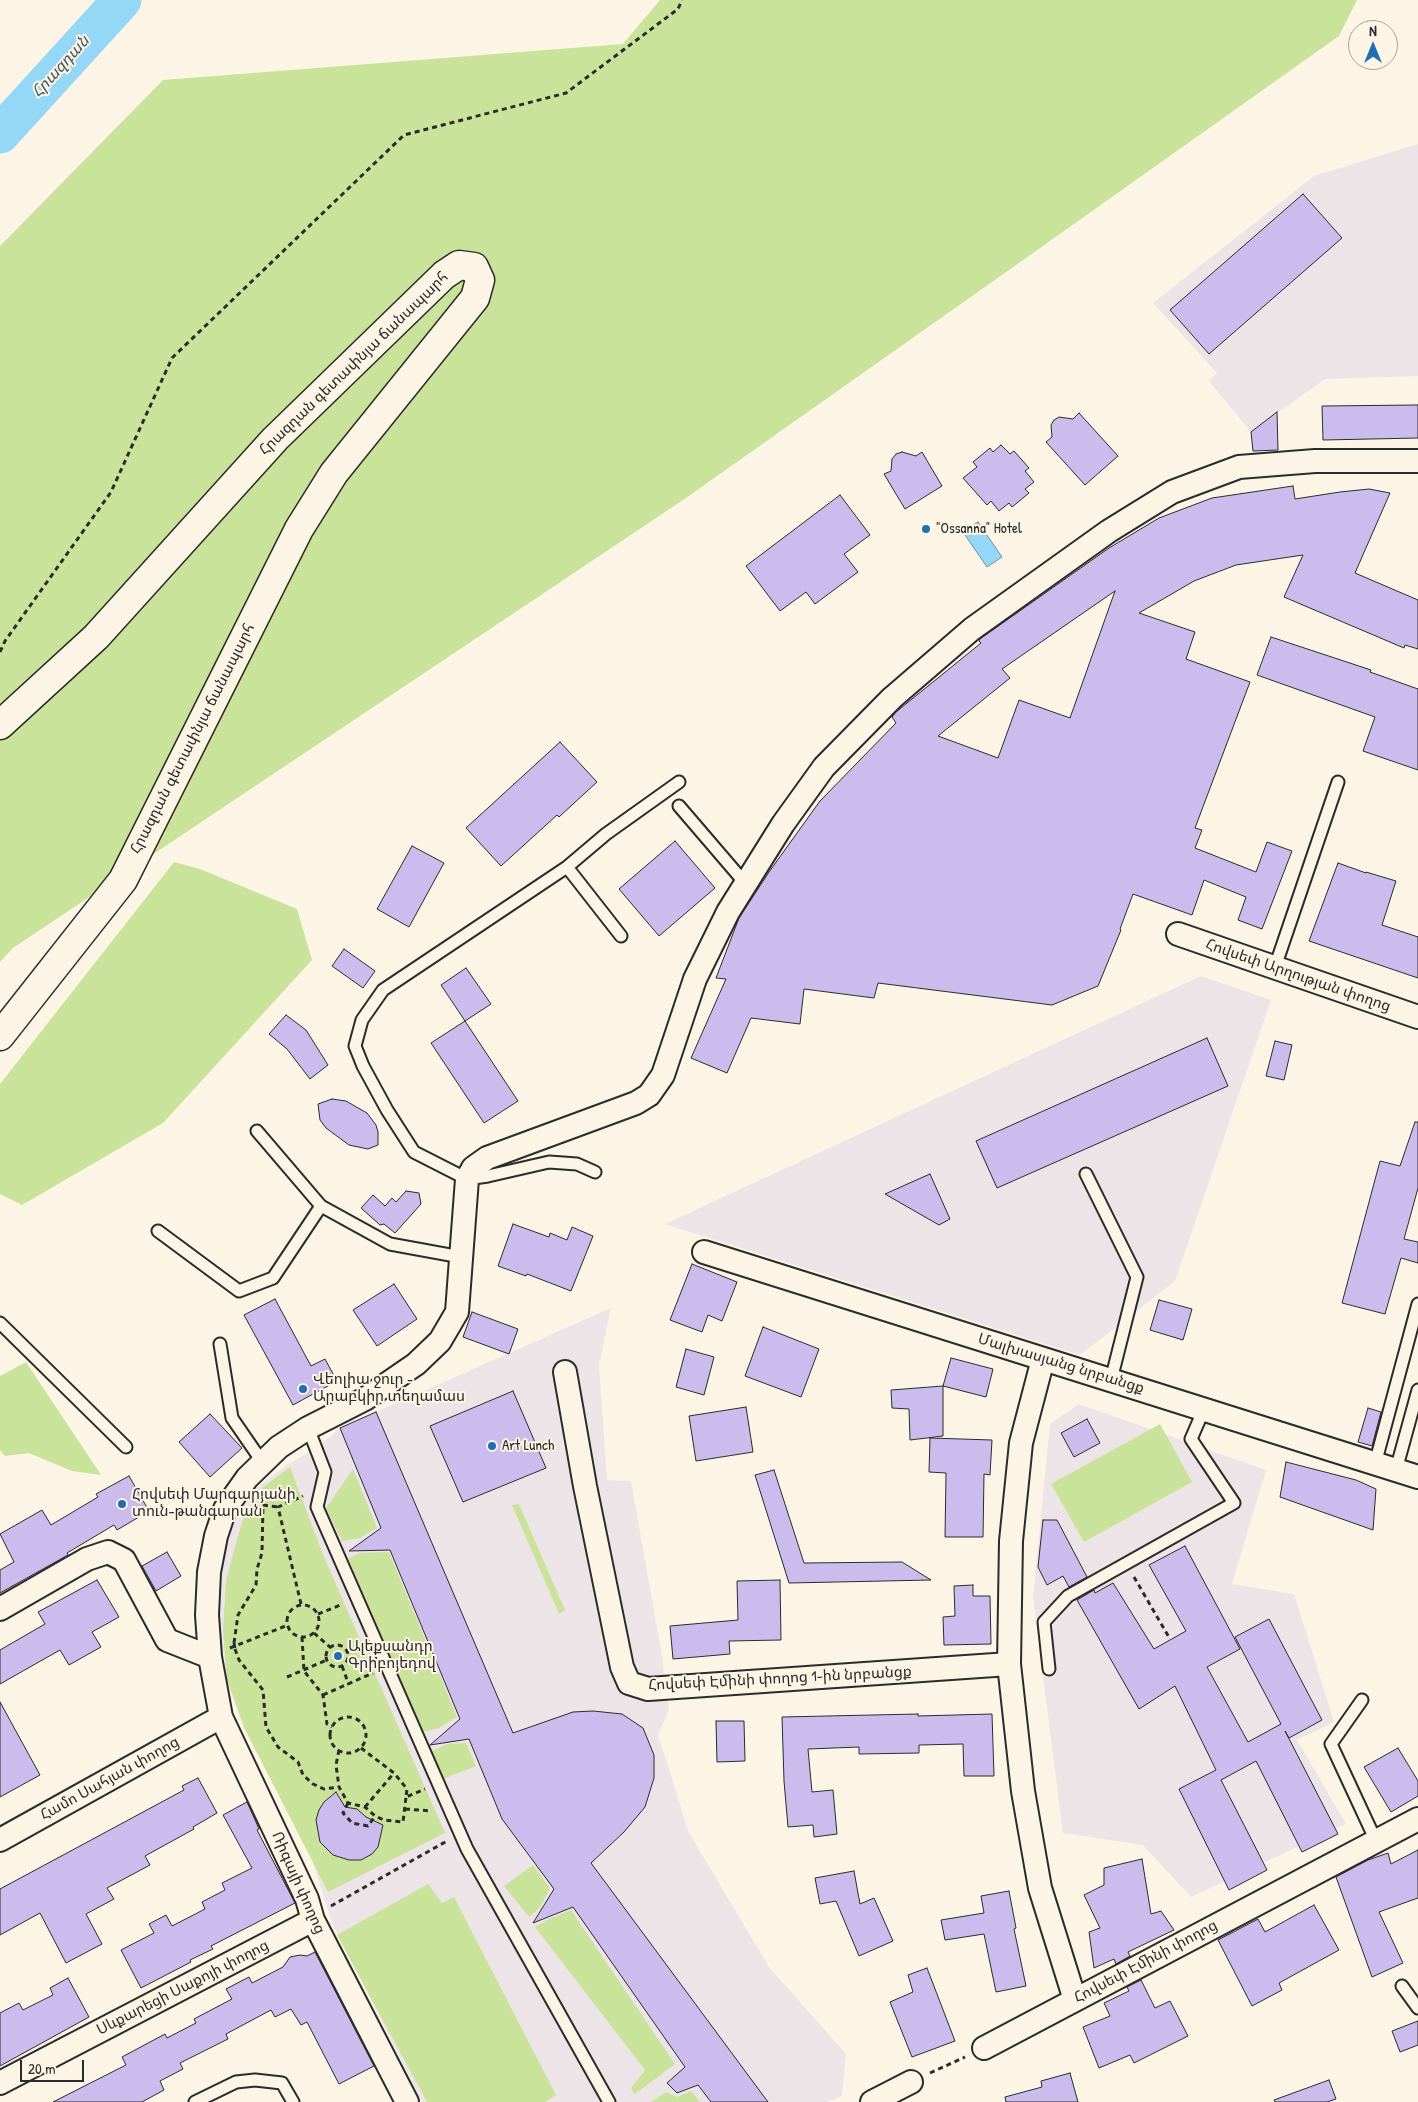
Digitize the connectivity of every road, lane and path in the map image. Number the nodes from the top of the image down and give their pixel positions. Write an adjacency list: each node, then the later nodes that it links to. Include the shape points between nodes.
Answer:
1 (682, 0): 3 (path, via 678,9 566,93 404,135 172,358 111,492)
2 (1418, 461): 9 (street, via 1315,461 1239,467 1172,492 1109,530 972,629 892,698 824,767)
3 (0, 652)
4 (0, 726): 14 (street, Հրազդան գետափնյա ճանապարհ, via 96,637 275,439 444,275 459,265 474,266 480,280 475,298 334,473 298,529 122,880)
5 (679, 782): 8 (lane, via 606,834)
6 (1338, 782): 12 (lane)
7 (679, 806): 9 (lane)
8 (567, 867): 11 (lane); 18 (lane, via 383,990 362,1020 355,1046 360,1060 414,1152)
9 (746, 883): 18 (street, via 695,979 662,1074 649,1095 487,1158 474,1168)
10 (1178, 934): 12 (street, Հովսեփ Արղության փողոց)
11 (621, 936)
12 (1275, 967): 13 (street, Հովսեփ Արղության փողոց)
13 (1418, 1017)
14 (0, 1036)
15 (257, 1131): 19 (lane)
16 (595, 1172): 18 (lane, via 576,1164 549,1162)
17 (1086, 1174): 28 (lane, via 1138,1277)
18 (467, 1179): 22 (street, Ռիգայի փողոց)
19 (321, 1206): 20 (lane, via 273,1278 239,1291); 22 (lane, via 390,1244)
20 (158, 1231)
21 (704, 1252): 26 (street, Մալխասյանց նրբանցք)
22 (461, 1257): 31 (street, Ռիգայի փողոց, via 457,1312 440,1341 416,1364 366,1399)
23 (1418, 1304): 34 (lane)
24 (0, 1323): 32 (lane)
25 (220, 1344): 33 (lane, via 232,1418)
26 (1043, 1359): 28 (street, Մալխասյանց նրբանցք); 50 (street, via 1020,1452 1011,1542)
27 (565, 1372): 50 (street, Հովսեփ Էմինի փողոց 1-ին նրբանցք, via 622,1668 629,1683 648,1690)
28 (1110, 1380): 30 (street, Մալխասյանց նրբանցք)
29 (1418, 1390): 34 (lane)
30 (1204, 1409): 34 (street, Մալխասյանց նրբանցք); 38 (lane, via 1191,1439 1234,1503)
31 (308, 1428): 33 (street, Ռիգայի փողոց, via 279,1447); 36 (lane, via 325,1472)
32 (126, 1447)
33 (263, 1463): 48 (street, Ռիգայի փողոց, via 247,1478 225,1509 216,1536 208,1581 207,1615)
34 (1386, 1467): 35 (street, Մալխասյանց նրբանցք)
35 (1418, 1477)
36 (321, 1488): 37 (path); 39 (lane, via 317,1507)
37 (278, 1507): 40 (path); 65 (path, bridge, via 263,1505 262,1553 256,1586 238,1615 235,1649 239,1660 263,1690 266,1727 278,1747 298,1762 303,1775 313,1784 324,1789)
38 (1126, 1563): 46 (path); 53 (lane, via 1068,1596 1044,1622)
39 (357, 1598): 42 (path); 52 (lane)
40 (301, 1604): 42 (path, via 311,1606); 43 (path, via 288,1614)
41 (0, 1609): 48 (street, via 87,1559 108,1552 124,1560 167,1640)
42 (318, 1614): 44 (path, via 319,1624)
43 (288, 1625): 45 (path, via 294,1634); 48 (path)
44 (314, 1633): 45 (path); 47 (path)
45 (302, 1637): 54 (path)
46 (1170, 1639)
47 (331, 1648): 49 (path); 51 (path, via 342,1646 347,1651 348,1658)
48 (220, 1652): 59 (street, Ռիգայի փողոց)
49 (327, 1660): 51 (path, via 335,1667); 54 (path)
50 (1009, 1664): 78 (street, via 1023,1791 1040,1888)
51 (342, 1666): 56 (path)
52 (387, 1666): 56 (path); 64 (lane)
53 (1049, 1669)
54 (304, 1671): 55 (path); 57 (path)
55 (287, 1677)
56 (349, 1685): 57 (path)
57 (323, 1695): 60 (path, via 326,1724)
58 (1362, 1700): 74 (lane, via 1331,1744)
59 (221, 1718): 73 (street, Համո Սահյան փողոց); 76 (street, Ռիգայի փողոց, via 308,1899)
60 (332, 1727): 61 (path, via 341,1718 359,1721 364,1725 366,1737); 62 (path, via 332,1743)
61 (361, 1748): 62 (path, via 350,1753); 63 (path)
62 (339, 1750): 65 (path, via 336,1765)
63 (394, 1773): 66 (path, via 406,1789); 68 (path)
64 (438, 1784): 66 (path); 70 (lane)
65 (339, 1787): 67 (path)
66 (406, 1797): 69 (path)
67 (348, 1803): 68 (path); 71 (path, via 343,1813 352,1823 368,1826)
68 (365, 1806): 71 (path)
69 (405, 1809): 70 (path); 71 (path, via 403,1822)
70 (450, 1812): 86 (lane, via 467,1850)
71 (375, 1816)
72 (1418, 1819): 74 (street, Հովսեփ Էմինի փողոց)
73 (0, 1840)
74 (1376, 1841): 78 (street, Հովսեփ Էմինի փողոց)
75 (434, 1848): 76 (path)
76 (313, 1918): 82 (street, Սևքարեցի Սաքոյի փողոց); 85 (street, Ռիգայի փողոց)
77 (1402, 1986): 79 (lane)
78 (1075, 2000): 80 (street, Հովսեփ Էմինի փողոց)
79 (1418, 2008)
80 (984, 2048): 81 (path)
81 (911, 2082): 87 (street)
82 (0, 2083)
83 (196, 2102): 84 (lane, via 236,2082 255,2080 282,2083)
84 (293, 2102)
85 (407, 2102)
86 (609, 2102)
87 (872, 2102)

